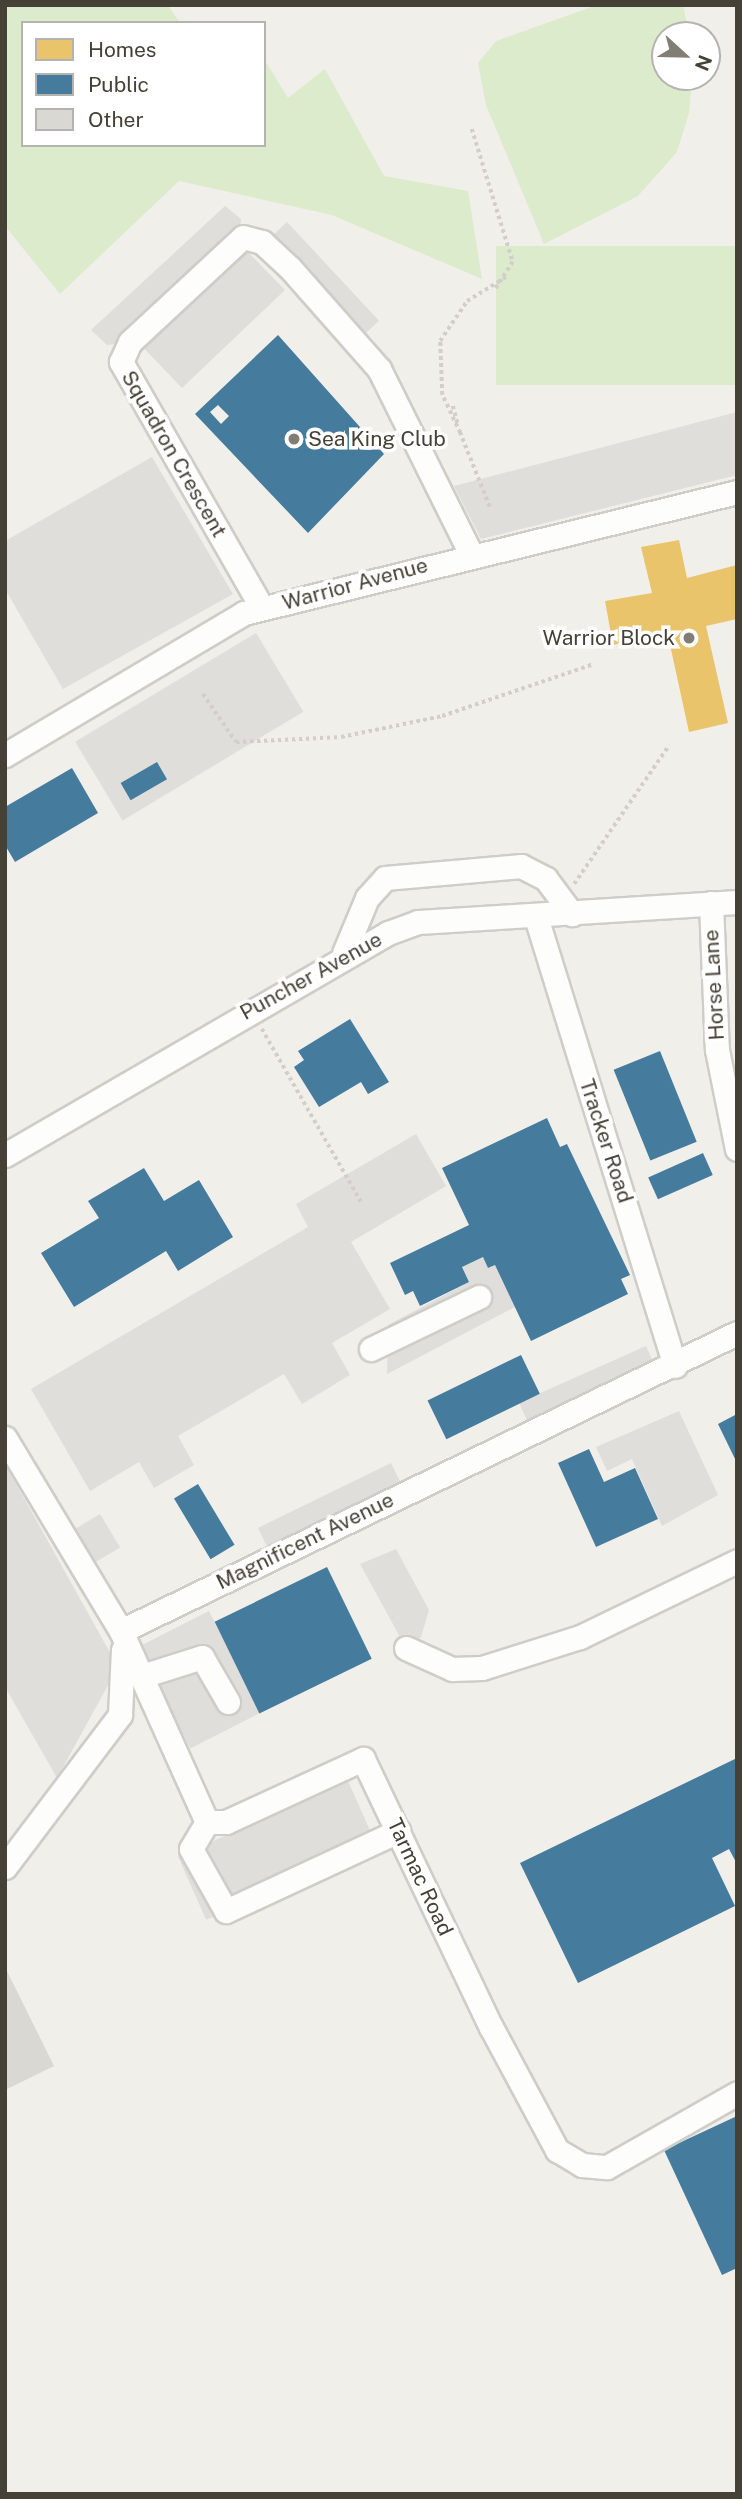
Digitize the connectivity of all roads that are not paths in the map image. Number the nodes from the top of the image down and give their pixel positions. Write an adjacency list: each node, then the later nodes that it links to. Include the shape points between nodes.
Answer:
1 (737, 492): 2 (street, Warrior Avenue)
2 (471, 554): 3 (street, Warrior Avenue); 3 (street, Squadron Crescent, via 379,369 290,268 262,242 243,237 130,342 121,362)
3 (262, 608): 4 (street, Warrior Avenue, via 222,624)
4 (5, 755)
5 (737, 902): 6 (street, Puncher Avenue)
6 (711, 904): 7 (street, Puncher Avenue); 10 (street, Horse Lane, via 717,1050)
7 (572, 914): 8 (street, Puncher Avenue); 9 (street, via 546,879 521,866 385,878 367,898)
8 (536, 917): 9 (street, Puncher Avenue, via 418,922); 15 (street, Tracker Road)
9 (344, 953): 11 (street, Puncher Avenue)
10 (737, 1149)
11 (5, 1155)
12 (479, 1297): 14 (street)
13 (737, 1333): 15 (street, Magnificent Avenue)
14 (371, 1349)
15 (675, 1366): 18 (street, Magnificent Avenue)
16 (5, 1438): 18 (street)
17 (737, 1562): 19 (street, via 580,1637 482,1668 452,1669)
18 (121, 1632): 20 (street); 24 (street, via 126,1679 120,1715)
19 (407, 1648)
20 (142, 1676): 21 (street, via 202,1657); 22 (street)
21 (228, 1702)
22 (207, 1822): 23 (street, Tarmac Road, via 226,1822 363,1759); 23 (street, via 191,1849 226,1911)
23 (398, 1830): 25 (street, Tarmac Road, via 549,2141 582,2165 607,2167)
24 (5, 1867)
25 (737, 2093)

